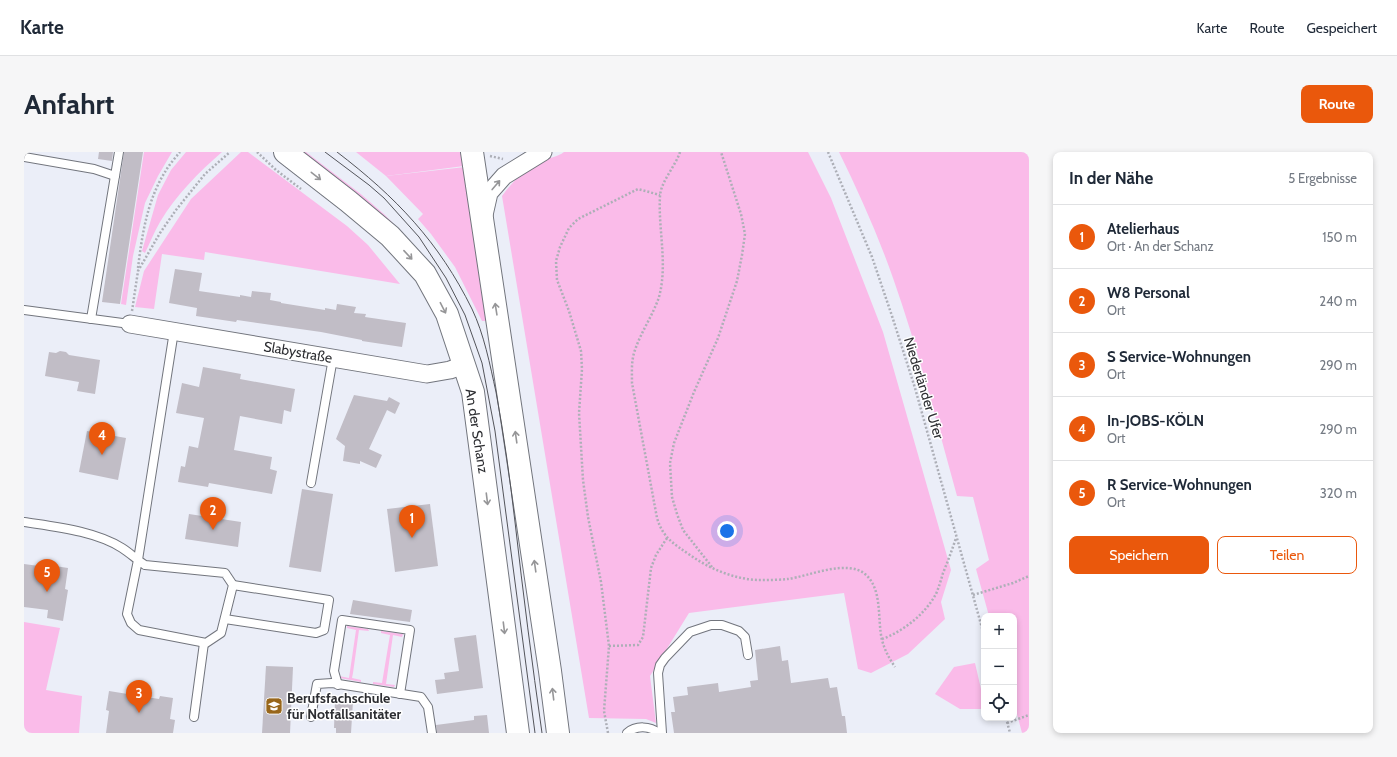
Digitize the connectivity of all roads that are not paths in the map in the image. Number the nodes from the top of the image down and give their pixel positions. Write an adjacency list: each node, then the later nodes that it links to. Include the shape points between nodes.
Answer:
1 (119, 152): 6 (lane)
2 (285, 152): 13 (main road, An der Schanz, one-way to 13, via 390,236 425,274 446,314)
3 (543, 152): 7 (street, one-way to 3, via 489,193 504,176)
4 (478, 153): 7 (main road)
5 (24, 158): 6 (lane, via 94,169)
6 (115, 176): 9 (lane)
7 (482, 221): 27 (main road, one-way to 7)
8 (24, 310): 9 (lane)
9 (91, 319): 10 (lane)
10 (130, 324): 11 (street, Slabystraße)
11 (174, 331): 12 (street, Slabystraße); 16 (lane)
12 (333, 358): 13 (street, Slabystraße, via 427,374); 14 (lane)
13 (464, 365): 26 (main road, An der Schanz, one-way to 26, via 473,392)
14 (311, 483)
15 (24, 522): 16 (lane, via 101,538 122,548)
16 (138, 560): 17 (lane, via 145,565 225,573); 19 (lane, via 128,614 131,623 139,630)
17 (233, 585): 18 (lane); 18 (lane, via 329,600 324,630 316,633)
18 (225, 619): 19 (lane, via 222,633)
19 (204, 643): 23 (lane)
20 (748, 655): 29 (lane, via 745,637 739,631 722,625 711,625 690,632 660,665)
21 (338, 685): 22 (lane); 22 (lane, via 334,671 342,620 410,630); 24 (lane, via 317,684)
22 (400, 694): 25 (lane, via 421,697 428,707)
23 (194, 717)
24 (311, 717)
25 (432, 733)
26 (518, 733)
27 (558, 733)
28 (627, 733): 29 (lane, via 646,727)
29 (660, 733)

